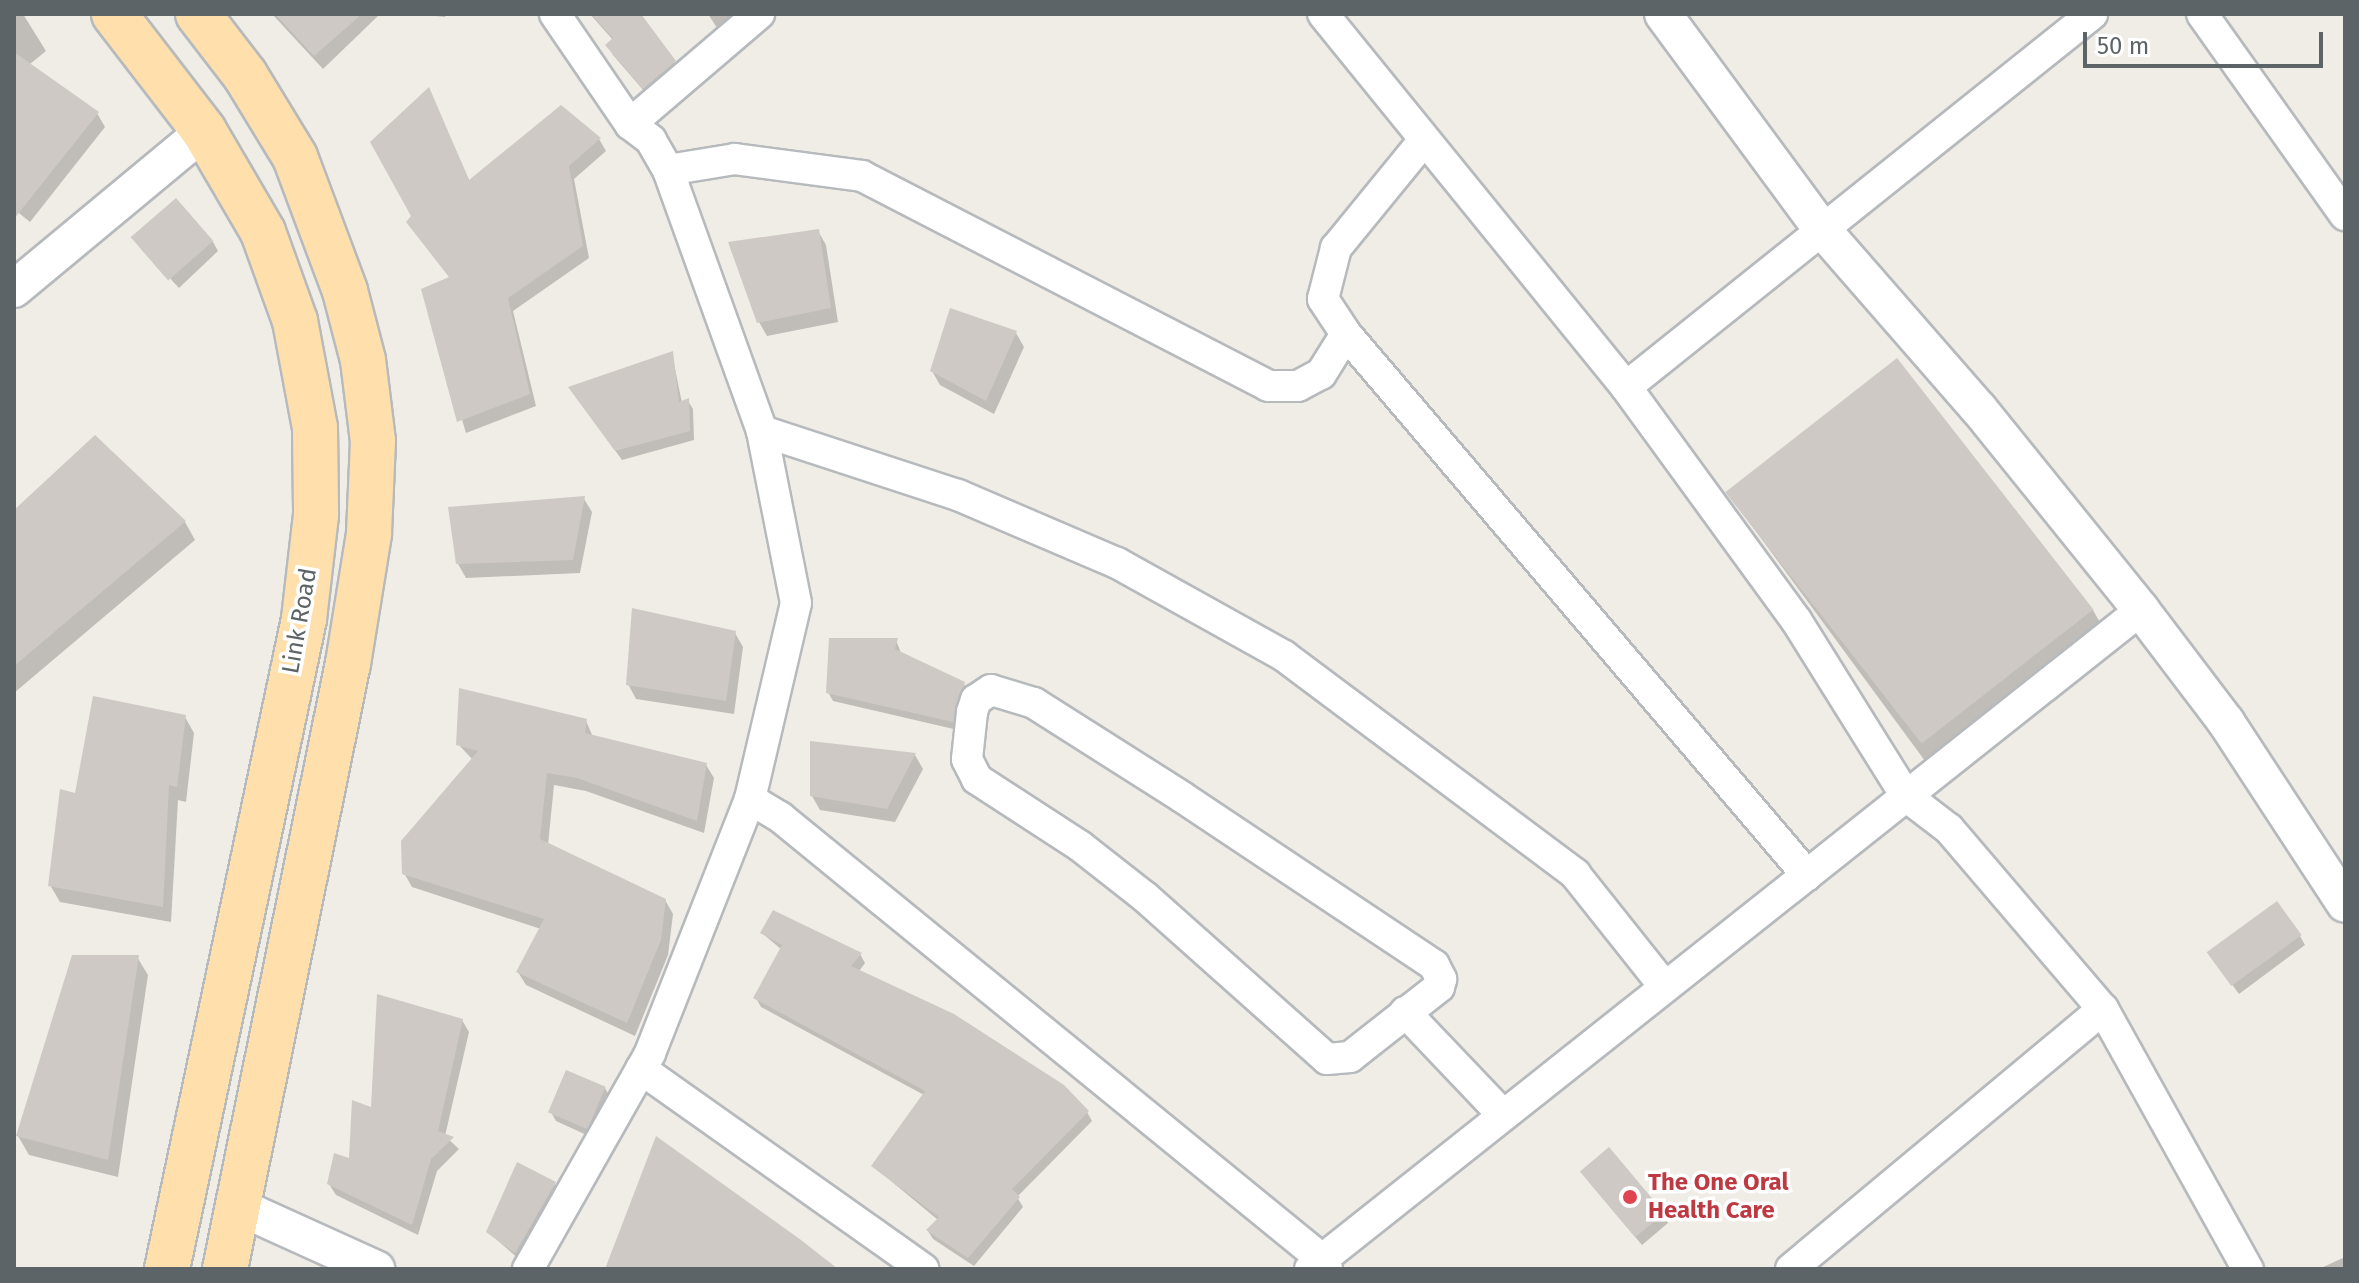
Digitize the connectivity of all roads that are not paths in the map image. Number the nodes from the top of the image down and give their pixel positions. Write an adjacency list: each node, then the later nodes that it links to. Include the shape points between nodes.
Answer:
1 (114, 14): 10 (main road, Link Road)
2 (198, 14): 29 (main road, via 245,75 295,157 345,291 363,360 373,441 369,534 348,663)
3 (555, 14): 9 (street)
4 (759, 14): 9 (street)
5 (1323, 14): 11 (street)
6 (1663, 14): 14 (street)
7 (2092, 14): 14 (street)
8 (2202, 14): 13 (street)
9 (630, 124): 12 (street, via 651,140)
10 (204, 131): 15 (street); 31 (main road, Link Road, via 263,232 295,321 315,428 316,515 304,619)
11 (1424, 140): 16 (street, via 1336,248 1323,299); 17 (street)
12 (668, 170): 16 (street, via 735,159 862,176 1268,386 1298,386 1321,374); 18 (street)
13 (2345, 215)
14 (1820, 227): 17 (street); 19 (street, via 1979,409)
15 (18, 278)
16 (1346, 334): 22 (street)
17 (1626, 387): 20 (street, via 1796,620)
18 (762, 431): 21 (street, via 796,603); 24 (street, via 958,495 1103,557 1284,656 1575,874)
19 (2141, 610): 20 (street); 23 (street, via 2226,722)
20 (1906, 796): 22 (street); 25 (street, via 1949,829)
21 (750, 799): 27 (street); 30 (street, via 780,817)
22 (1807, 875): 24 (street)
23 (2345, 904)
24 (1665, 987): 28 (street)
25 (2103, 1009): 36 (street); 37 (street)
26 (1405, 1012): 26 (street, via 1350,1057 1327,1059 1145,897 1080,846 977,779 967,759 976,700 991,690 1034,703 1434,965 1439,987); 28 (street)
27 (641, 1069): 34 (street); 35 (street)
28 (1503, 1115): 30 (street)
29 (237, 1206): 32 (main road); 33 (street)
30 (1320, 1266)
31 (167, 1269)
32 (225, 1269)
33 (376, 1269)
34 (528, 1269)
35 (923, 1269)
36 (1791, 1269)
37 (2248, 1269)

